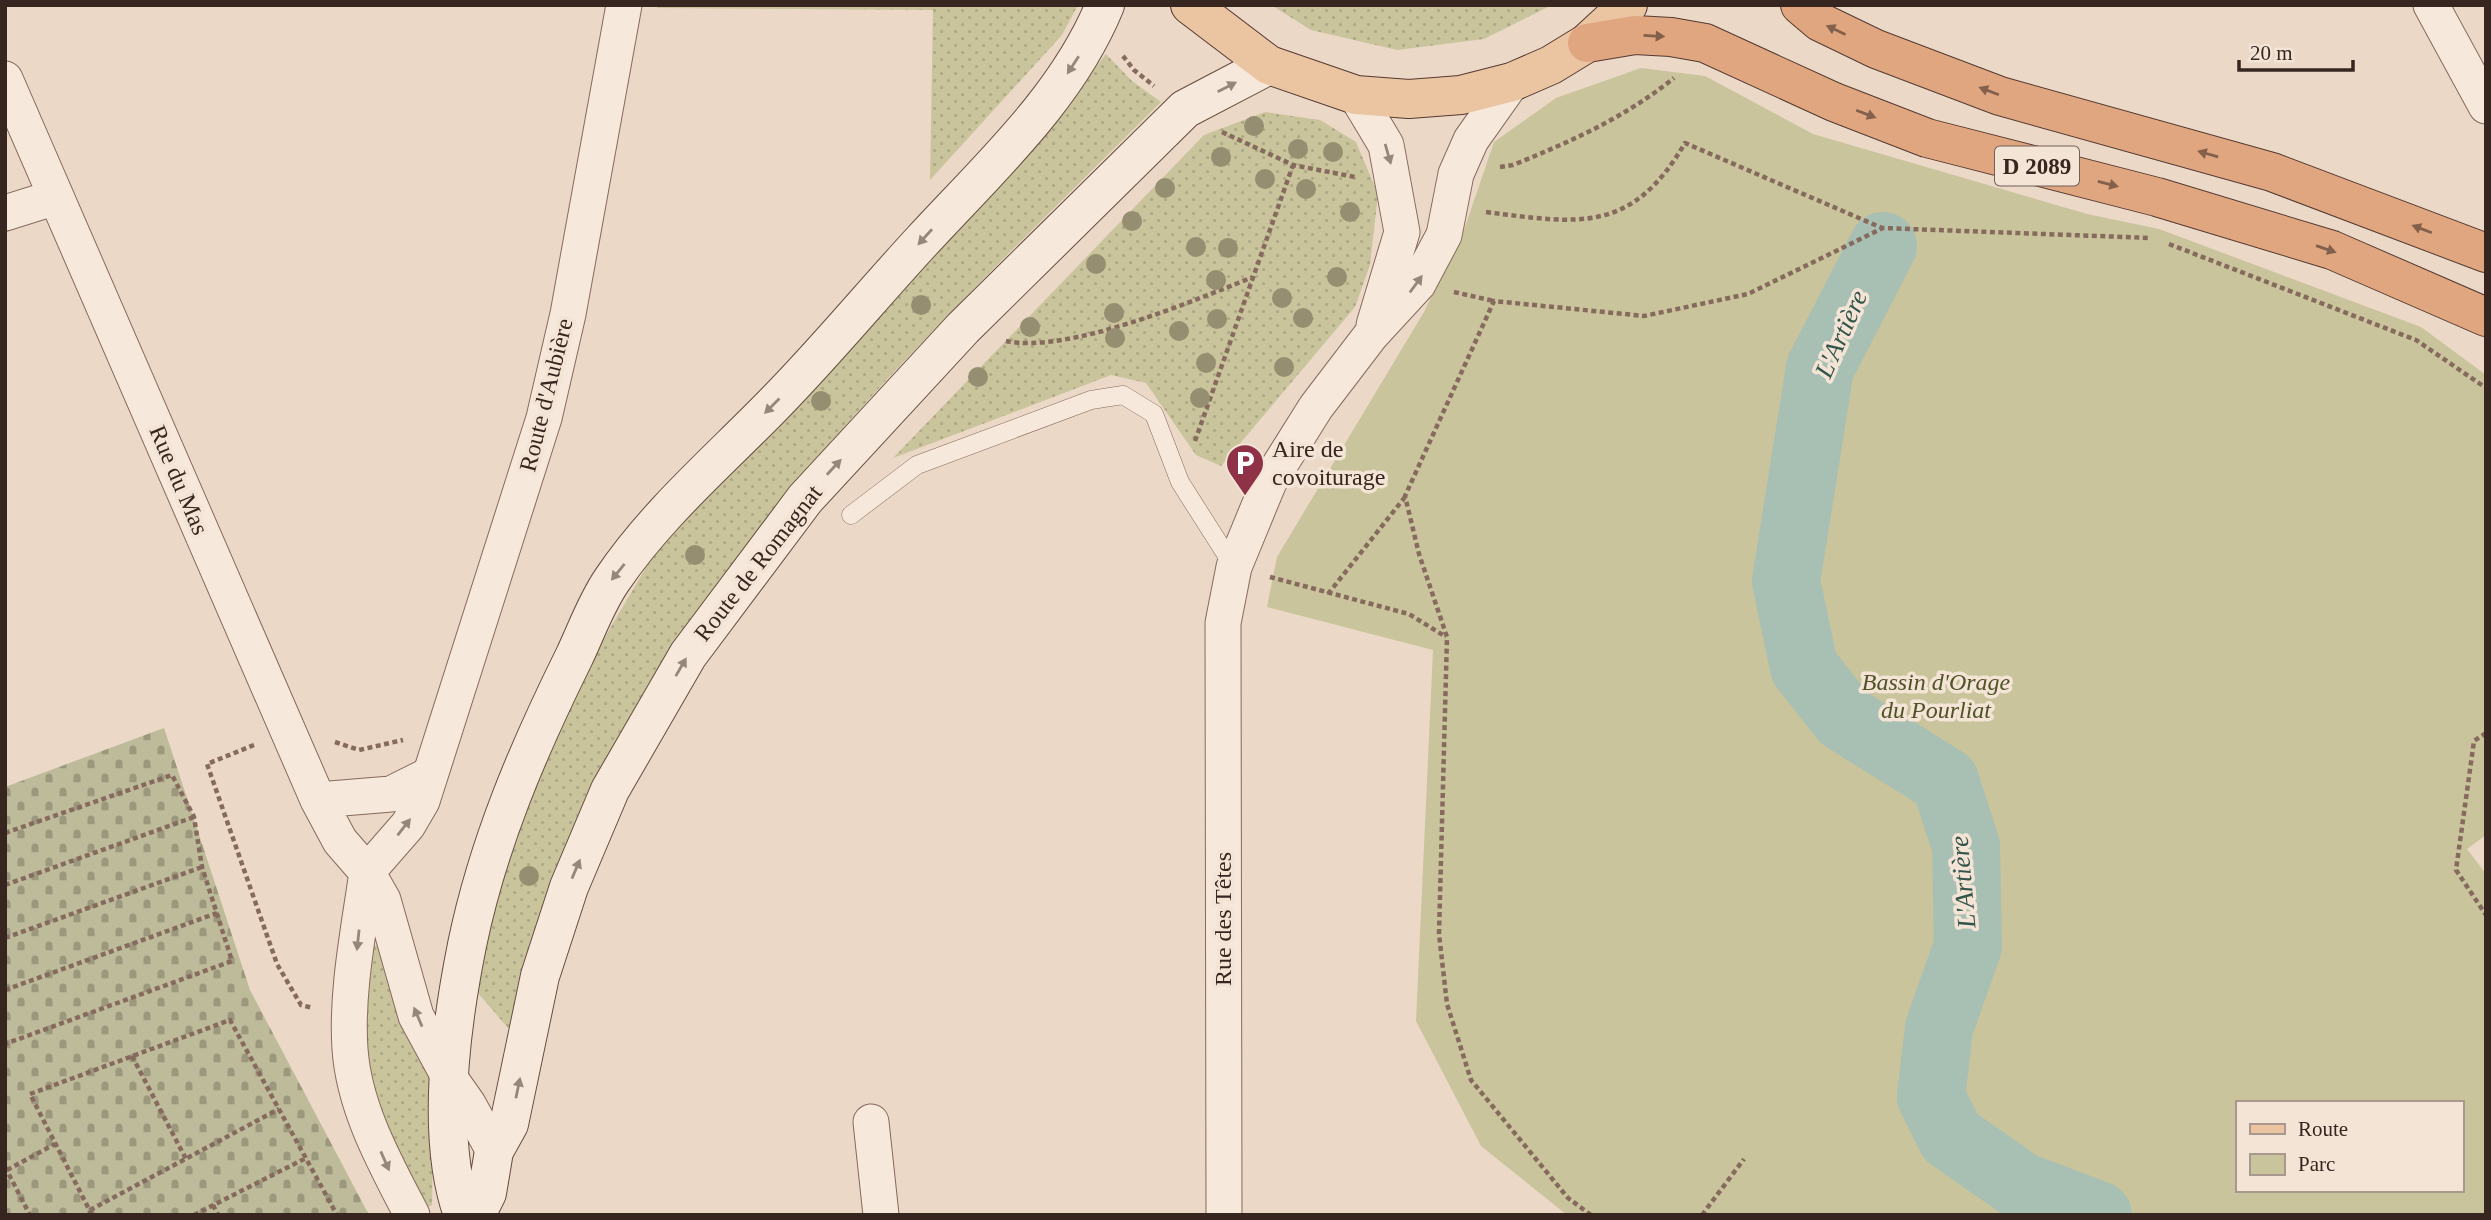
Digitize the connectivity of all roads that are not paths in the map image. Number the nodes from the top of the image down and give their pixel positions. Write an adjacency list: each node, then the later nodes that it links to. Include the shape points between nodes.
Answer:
1 (624, 5): 20 (street, Route d'Aubière, via 568,314 544,418)
2 (1190, 5): 8 (main road)
3 (1629, 5): 7 (main road)
4 (1800, 5): 15 (highway, D 2089, one-way to 4, via 2272,172 2000,96 1876,49 1820,22)
5 (2431, 5): 12 (street)
6 (1102, 15): 23 (main road, one-way to 23, via 1050,101 777,401 698,476 611,581 536,734 501,820 474,912 458,991)
7 (1587, 43): 10 (main road); 16 (highway, D 2089, one-way to 16, via 1635,35 1705,43 1927,138 2157,197 2332,250)
8 (1269, 65): 11 (main road); 25 (main road, Route de Romagnat, one-way to 8, via 509,1124 540,976 569,887 610,790 688,655 805,499 963,328 1198,117)
9 (5, 79): 13 (street, Rue du Mas)
10 (1512, 82): 11 (main road, via 1409,99); 17 (street, Rue des Têtes, one-way to 10, via 1418,284 1444,234 1471,140)
11 (1356, 94): 17 (street, one-way to 17, via 1387,145 1402,232)
12 (2486, 106)
13 (56, 197): 14 (street); 21 (street, Rue du Mas)
14 (5, 213)
15 (2486, 253)
16 (2486, 317)
17 (1371, 335): 19 (street, Rue des Têtes, via 1316,407 1269,482)
18 (851, 515): 19 (lane, via 917,465 1091,400 1123,394 1154,414 1180,482)
19 (1234, 567): 30 (street, Rue des Têtes, via 1223,622)
20 (435, 760): 21 (street, via 391,794); 22 (street, Route d'Aubière, one-way to 20, via 408,825 422,801)
21 (318, 800): 22 (street, Rue du Mas, via 340,841)
22 (367, 872): 23 (street, Rue du Mas, one-way to 22, via 416,1016 383,900); 26 (street, one-way to 26, via 350,1018 355,1081 367,1120)
23 (449, 1077): 25 (street, Rue du Mas); 27 (main road, via 452,1184)
24 (871, 1122): 29 (street)
25 (494, 1152): 28 (main road, Route de Romagnat, via 487,1193)
26 (412, 1215)
27 (463, 1215)
28 (476, 1215)
29 (881, 1215)
30 (1224, 1215)

